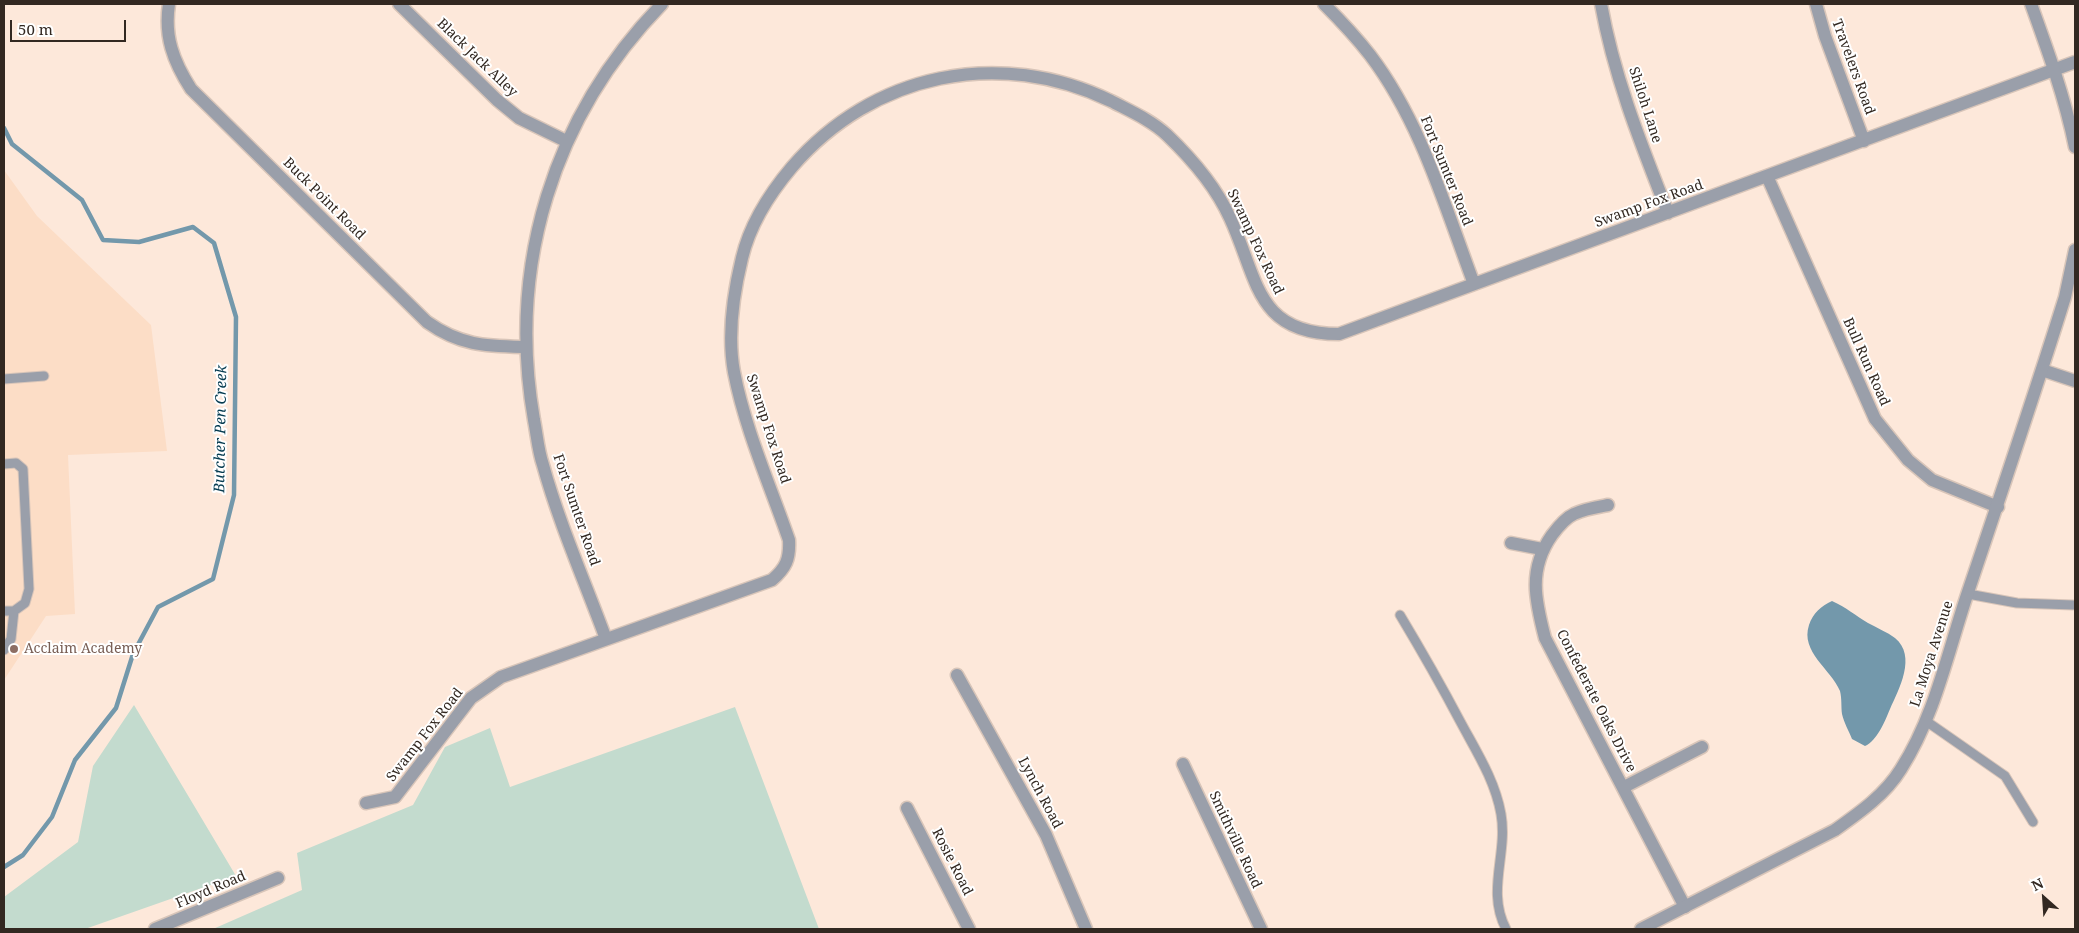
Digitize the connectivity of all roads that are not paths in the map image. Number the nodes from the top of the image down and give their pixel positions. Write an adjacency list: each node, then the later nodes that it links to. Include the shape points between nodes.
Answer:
1 (169, 4): 17 (street, Buck Point Road, via 166,23 170,49 178,70 191,89 428,322 445,334 476,345)
2 (399, 4): 10 (street, Black Jack Alley, via 497,100 519,118)
3 (662, 4): 10 (street, Fort Sumter Road, via 618,53 594,88)
4 (1324, 4): 16 (street, Fort Sumter Road, via 1371,56 1406,114 1425,153)
5 (1602, 4): 14 (street, Shiloh Lane, via 1607,37 1628,110)
6 (1816, 4): 11 (street, Travelers Road)
7 (2031, 4): 9 (street)
8 (2075, 62): 9 (street, Swamp Fox Road)
9 (2055, 70): 11 (street, Swamp Fox Road); 12 (street)
10 (566, 141): 17 (street, Fort Sumter Road, via 542,207 533,253)
11 (1864, 141): 13 (street, Swamp Fox Road)
12 (2075, 147)
13 (1767, 176): 14 (street, Swamp Fox Road); 24 (street, Bull Run Road, via 1880,426 1908,460 1932,480)
14 (1668, 213): 16 (street, Swamp Fox Road)
15 (2075, 250): 18 (street, La Moya Avenue, via 2065,297)
16 (1474, 284): 32 (street, Swamp Fox Road, via 1339,334 1317,334 1294,327 1264,301 1230,217 1213,188 1165,133 1138,114 1084,88 1041,76 1001,73 926,80 894,91 854,111 828,130 779,182 760,212 733,294 733,370 788,540 790,555 784,570 772,580)
17 (525, 347): 32 (street, Fort Sumter Road, via 542,464)
18 (2042, 370): 21 (street); 24 (street, La Moya Avenue)
19 (44, 376): 20 (lane)
20 (4, 379)
21 (2075, 381)
22 (4, 464): 29 (lane, via 16,463 23,469 29,589 26,603)
23 (1608, 505): 26 (street, Confederate Oaks Drive, via 1574,514 1558,525)
24 (1998, 507): 27 (street, La Moya Avenue)
25 (1511, 543): 26 (street)
26 (1542, 549): 38 (street, Confederate Oaks Drive, via 1535,574 1536,604 1545,638)
27 (1968, 594): 28 (lane, via 2017,603); 35 (street, La Moya Avenue)
28 (2073, 605)
29 (14, 610): 30 (lane); 33 (lane, via 11,639)
30 (4, 611)
31 (1400, 615): 48 (lane, via 1478,752 1497,797 1503,830 1497,903)
32 (606, 639): 39 (street, Swamp Fox Road, via 500,678 471,698 395,797)
33 (4, 650)
34 (957, 675): 46 (street, Lynch Road, via 1046,835)
35 (1926, 721): 41 (lane, via 2005,776); 43 (street, La Moya Avenue, via 1900,771 1884,791 1861,811 1835,830)
36 (1702, 747): 38 (street)
37 (1183, 764): 47 (street, Smithville Road)
38 (1624, 787): 43 (street, Confederate Oaks Drive)
39 (366, 803)
40 (907, 808): 45 (street, Rosie Road)
41 (2033, 822)
42 (278, 878): 44 (street, Floyd Road)
43 (1685, 907): 49 (street, La Moya Avenue)
44 (155, 929)
45 (969, 929)
46 (1086, 929)
47 (1261, 929)
48 (1506, 929)
49 (1641, 929)

